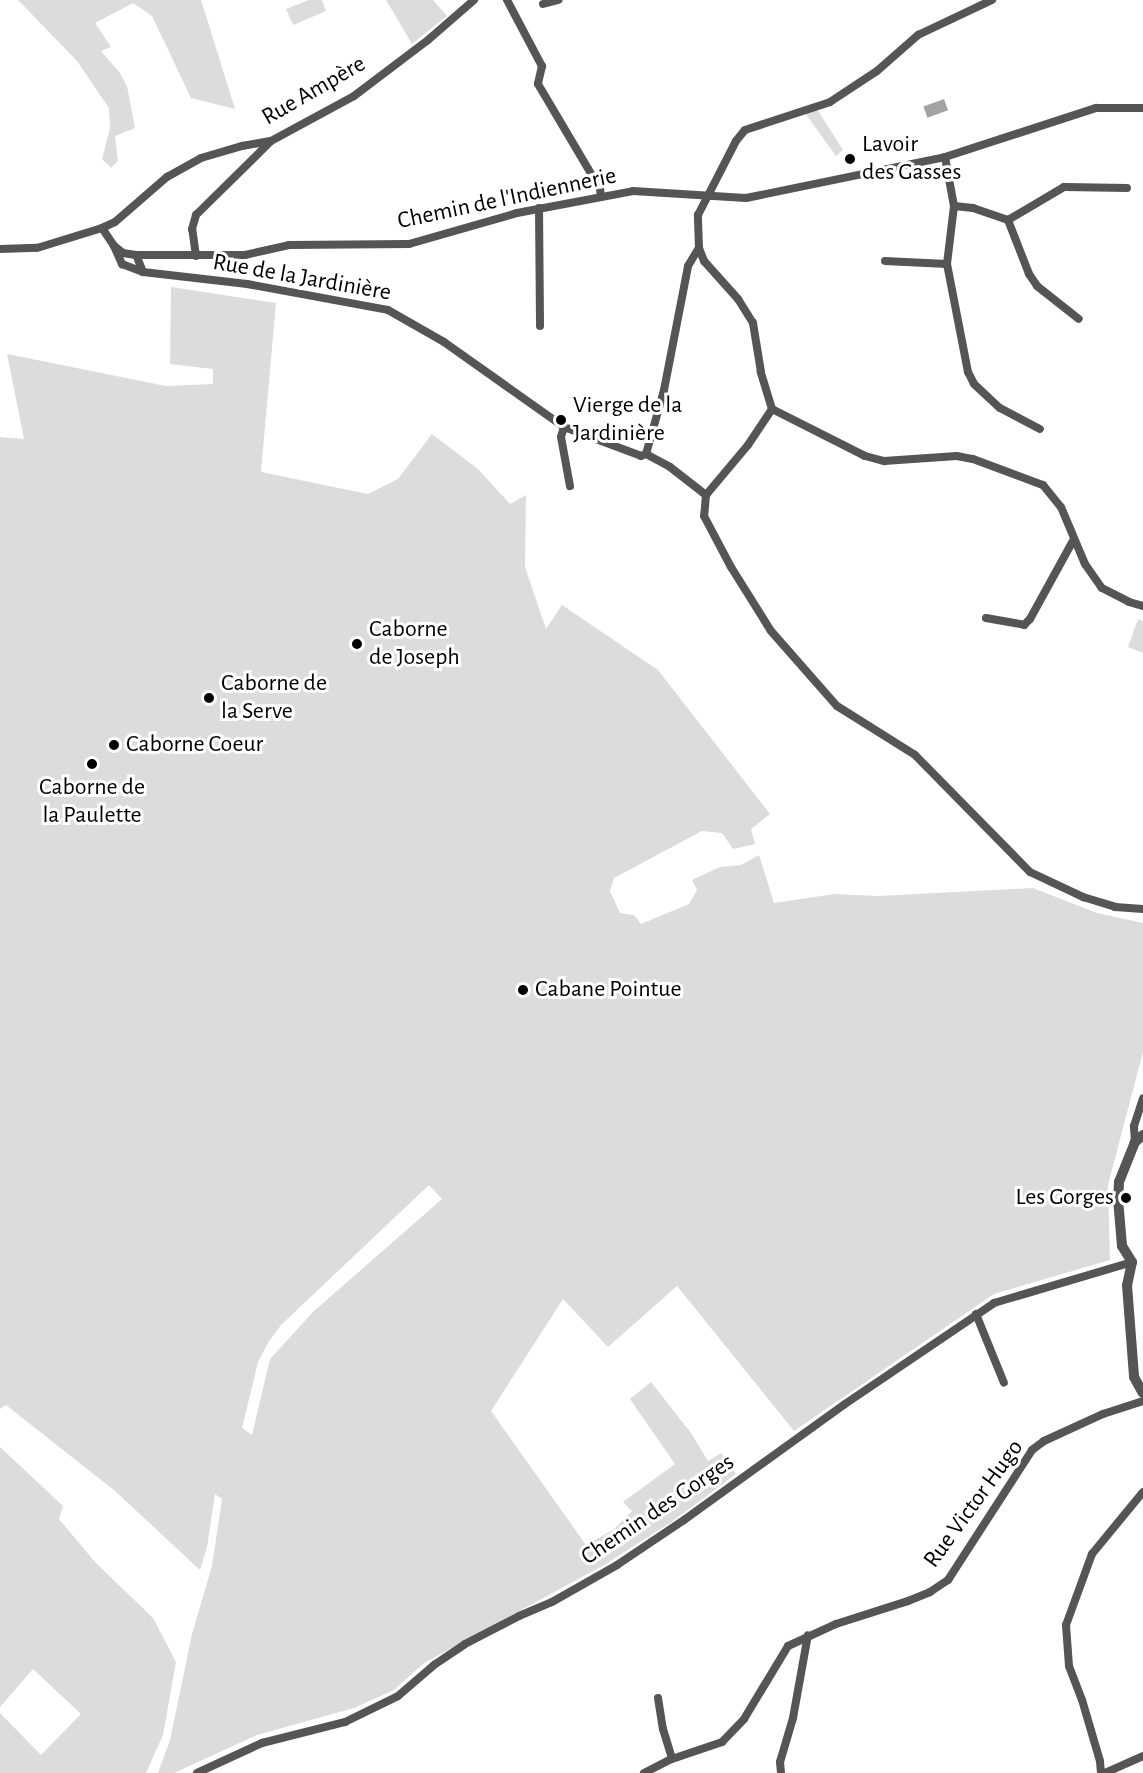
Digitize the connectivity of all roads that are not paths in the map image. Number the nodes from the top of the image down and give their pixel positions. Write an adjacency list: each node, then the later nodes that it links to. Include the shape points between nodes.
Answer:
1 (474, 0): 7 (street, Rue Ampère, via 354,96)
2 (507, 0): 10 (street, via 542,66 538,84)
3 (558, 0): 5 (street)
4 (992, 0): 11 (street, via 925,31 877,71 830,102 746,130)
5 (543, 4)
6 (1143, 108): 8 (street, Chemin de l'Indiennerie, via 1096,108)
7 (271, 141): 15 (street, Rue Ampère, via 201,158 167,177 115,222); 20 (street, via 196,215 192,229)
8 (945, 157): 11 (street, Chemin de l'Indiennerie, via 746,198); 12 (street)
9 (1127, 188): 14 (street, via 1064,187)
10 (601, 196): 11 (street, Chemin de l'Indiennerie, via 655,191); 13 (street, Chemin de l'Indiennerie)
11 (706, 196): 17 (street, via 698,215)
12 (954, 206): 14 (street); 22 (street)
13 (539, 208): 20 (street, Chemin de l'Indiennerie, via 409,244 289,245 245,255); 25 (street)
14 (1008, 220): 24 (street, via 1037,286)
15 (102, 228): 16 (street, Rue de la Jardinière); 18 (street, Rue Ampère, via 37,248)
16 (114, 246): 19 (street, via 123,253); 23 (street, Rue de la Jardinière, via 122,264)
17 (699, 248): 26 (street, via 704,261 738,299 753,323); 29 (street, via 688,266 664,390)
18 (0, 249)
19 (136, 255): 20 (street, Chemin de l'Indiennerie); 23 (street)
20 (196, 256)
21 (885, 261): 22 (street)
22 (947, 264): 28 (street, via 968,372 974,384 1000,408)
23 (143, 272): 27 (street, Rue de la Jardinière, via 248,284 388,310 444,342)
24 (1080, 319)
25 (540, 326)
26 (772, 409): 31 (street); 32 (street, via 865,456 884,461 957,456 1043,485 1061,507)
27 (564, 427): 29 (street, Rue de la Jardinière, via 640,456); 30 (street, via 561,437)
28 (1040, 429)
29 (646, 454): 31 (street, Rue de la Jardinière)
30 (570, 486)
31 (706, 495): 35 (street, via 704,516 731,567 771,631 837,706 915,755 1030,872 1083,897 1115,907)
32 (1074, 539): 33 (street, via 1102,588); 34 (street, via 1024,625)
33 (1143, 606)
34 (986, 618)
35 (1143, 909)
36 (1143, 1098): 37 (street, via 1134,1126)
37 (1139, 1139): 39 (street, via 1119,1182 1122,1246)
38 (1143, 1259): 39 (street)
39 (1132, 1262): 40 (street, Chemin des Gorges, via 1008,1297); 42 (street, via 1127,1285 1134,1377)
40 (976, 1314): 41 (street); 49 (street, Chemin des Gorges, via 617,1565 465,1644 398,1696 345,1722 262,1743)
41 (1004, 1383)
42 (1143, 1393)
43 (1143, 1401): 45 (street, Rue Victor Hugo, via 1064,1430 1032,1450 948,1580 908,1601)
44 (1143, 1492): 52 (street, via 1092,1554 1066,1625 1069,1665)
45 (808, 1635): 48 (street, Rue Victor Hugo, via 788,1646 734,1731 722,1742); 51 (street, via 793,1718 780,1762)
46 (658, 1698): 48 (street)
47 (1143, 1756): 52 (street)
48 (672, 1759): 50 (street, Rue Victor Hugo)
49 (197, 1773)
50 (644, 1773)
51 (781, 1773)
52 (1103, 1773)

